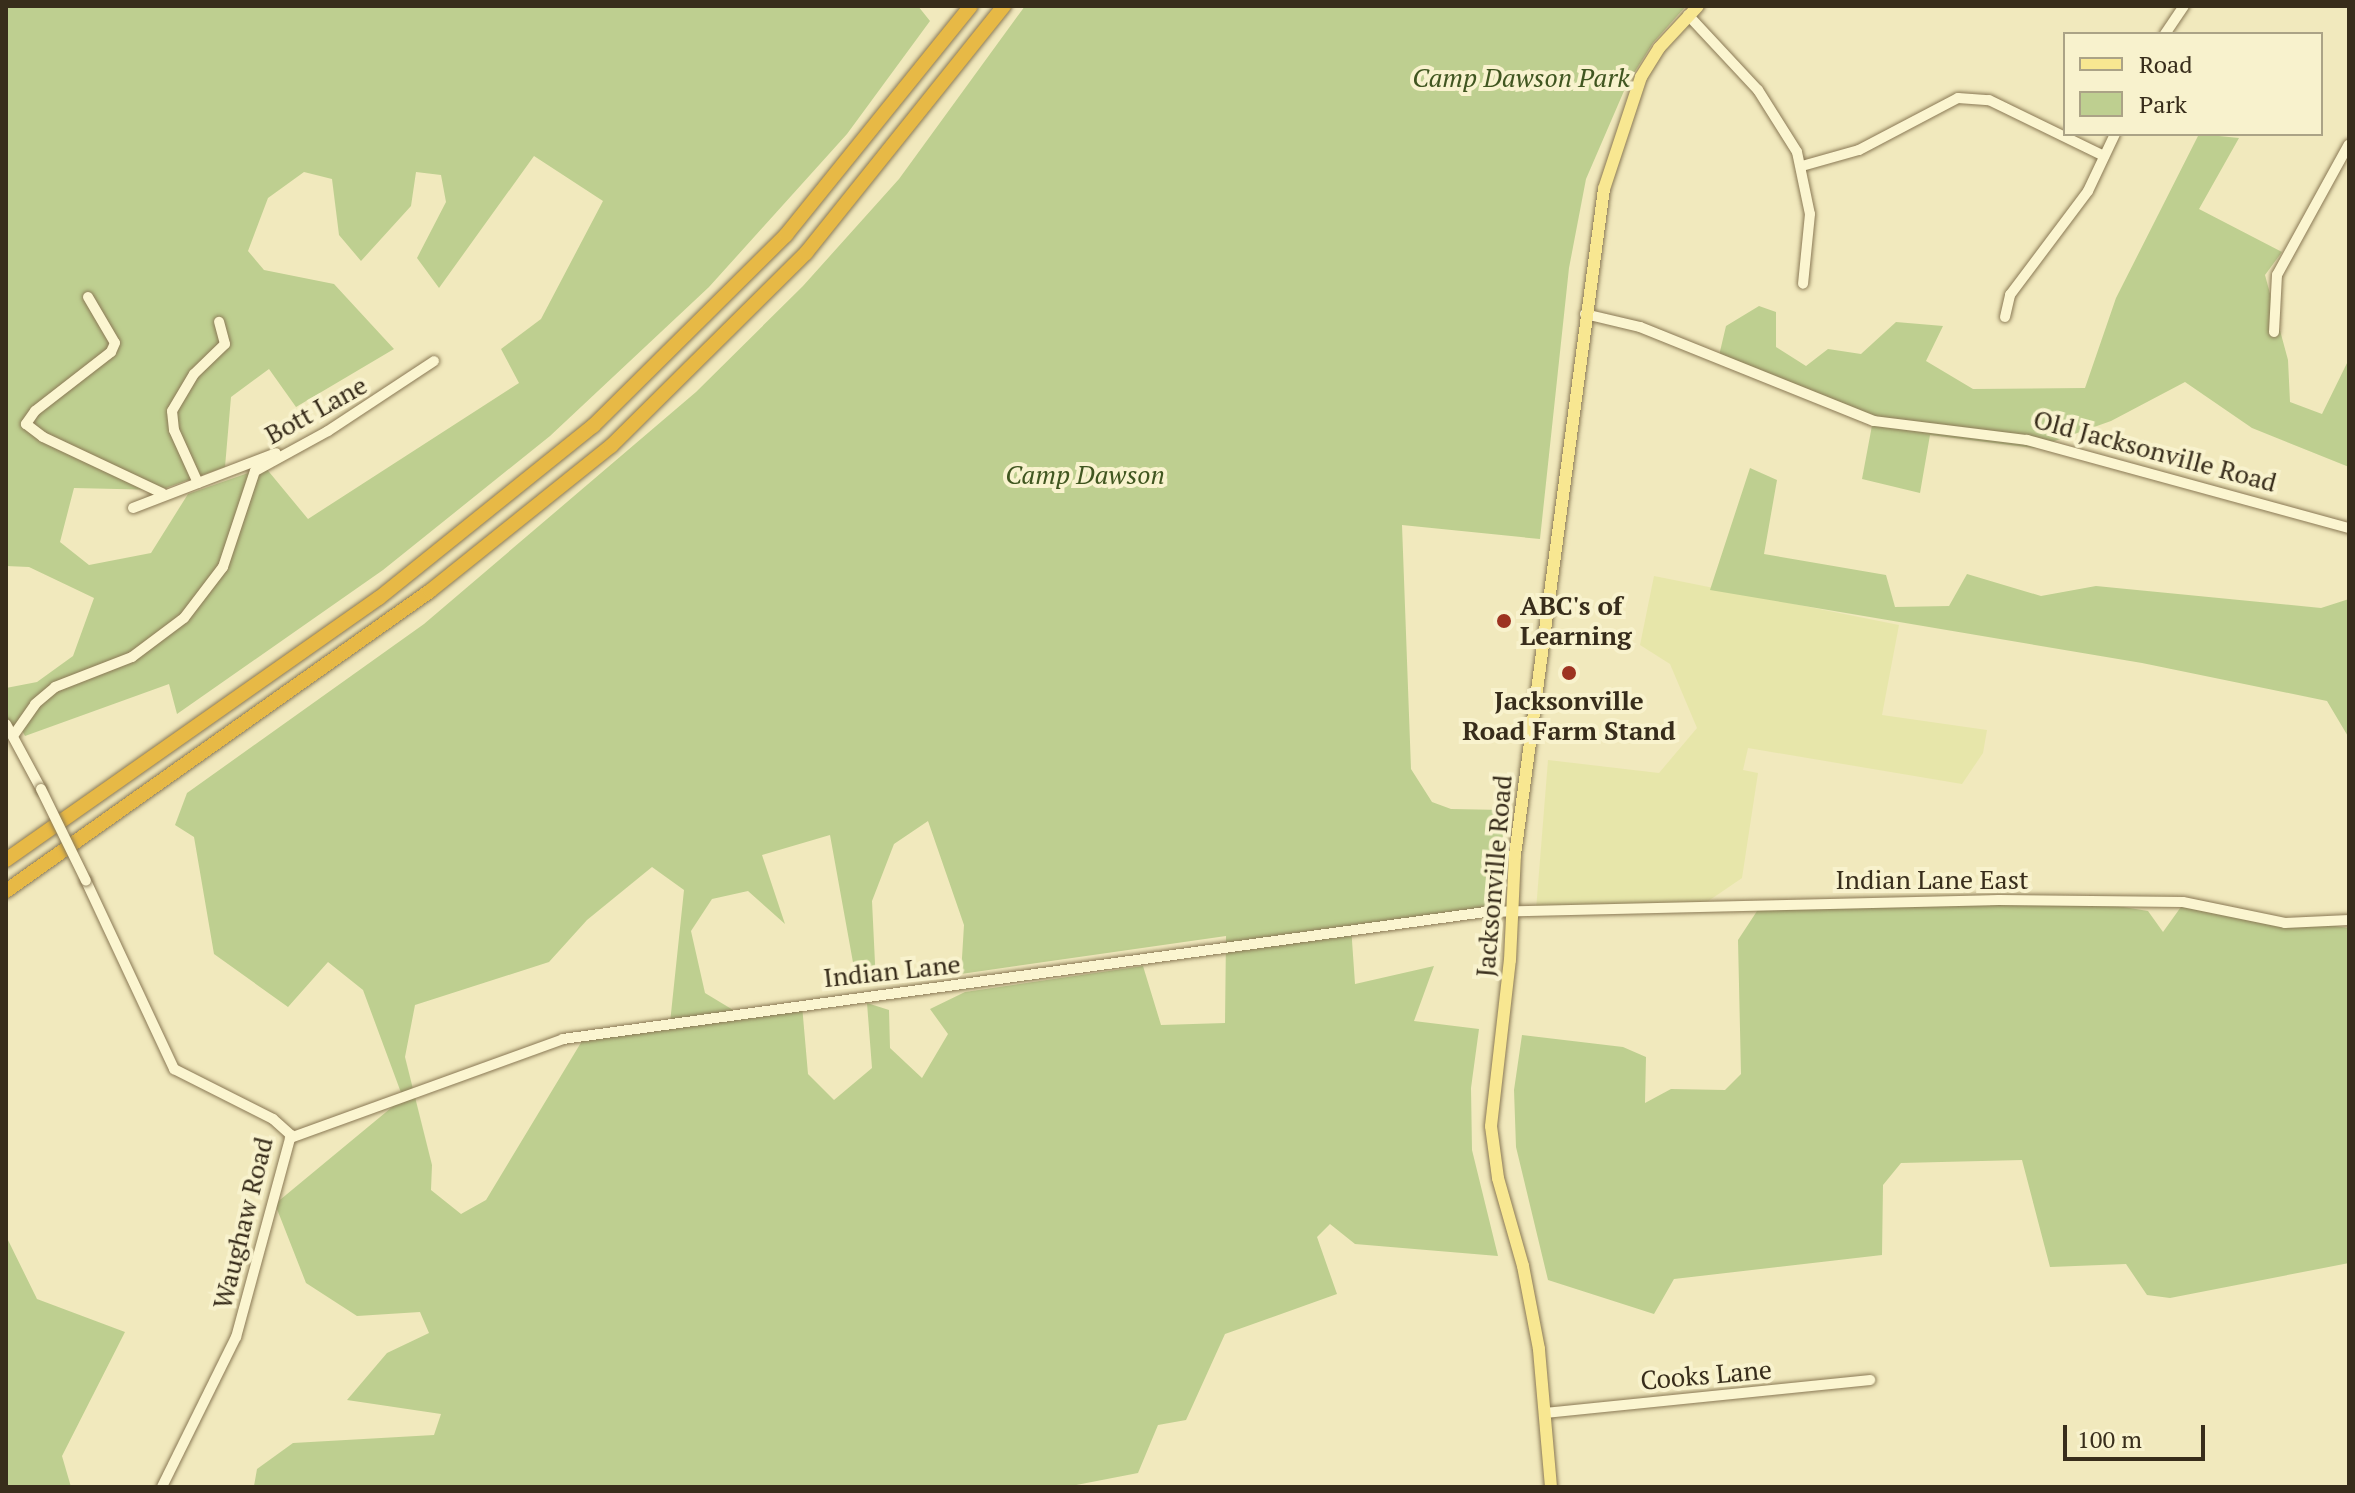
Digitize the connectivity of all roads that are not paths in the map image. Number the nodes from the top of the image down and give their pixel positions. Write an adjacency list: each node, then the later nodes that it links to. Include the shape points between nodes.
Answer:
1 (971, 6): 24 (highway, via 786,235 692,333 570,447 379,598)
2 (1004, 6): 25 (highway, via 816,241 732,331 611,446 430,591)
3 (2184, 6): 5 (street)
4 (1693, 11): 9 (street, via 1783,124); 12 (main road, Jacksonville Road, via 1659,48 1625,117 1597,225)
5 (2166, 32)
6 (2114, 136): 8 (street)
7 (2349, 144): 15 (street, via 2277,275)
8 (2104, 156): 9 (street, via 1989,100 1958,98 1859,150); 13 (street, via 2074,211 2010,295)
9 (1802, 166): 10 (street, via 1810,214)
10 (1803, 284)
11 (88, 297): 19 (street, via 115,343 111,352 35,411 26,424)
12 (1585, 314): 21 (street, Old Jacksonville Road, via 1649,330 1874,421 2027,440); 26 (main road, Jacksonville Road, via 1526,763)
13 (2005, 317)
14 (219, 322): 18 (street, via 225,344 194,374 172,411 174,430)
15 (2274, 332)
16 (434, 361): 17 (street, Bott Lane)
17 (292, 449): 18 (street, via 243,462); 23 (street, Bott Lane, via 255,471 223,567 184,618 132,657 55,687 35,704)
18 (198, 483): 19 (street)
19 (162, 493): 20 (street)
20 (133, 508)
21 (2349, 528)
22 (6, 724): 23 (street, Waughaw Road)
23 (13, 736): 28 (street, Waughaw Road, bridge, via 174,1069 273,1119)
24 (6, 860)
25 (6, 891)
26 (1513, 909): 27 (street, Indian Lane East, via 2183,902 2285,923); 28 (street, Indian Lane, via 589,1035 544,1045); 30 (main road, Jacksonville Road, via 1491,1126 1498,1178 1531,1305)
27 (2349, 920)
28 (290, 1138): 31 (street, Waughaw Road, via 239,1328)
29 (1870, 1380): 30 (street, Cooks Lane)
30 (1545, 1413): 32 (main road, Jacksonville Road)
31 (162, 1487)
32 (1551, 1487)

